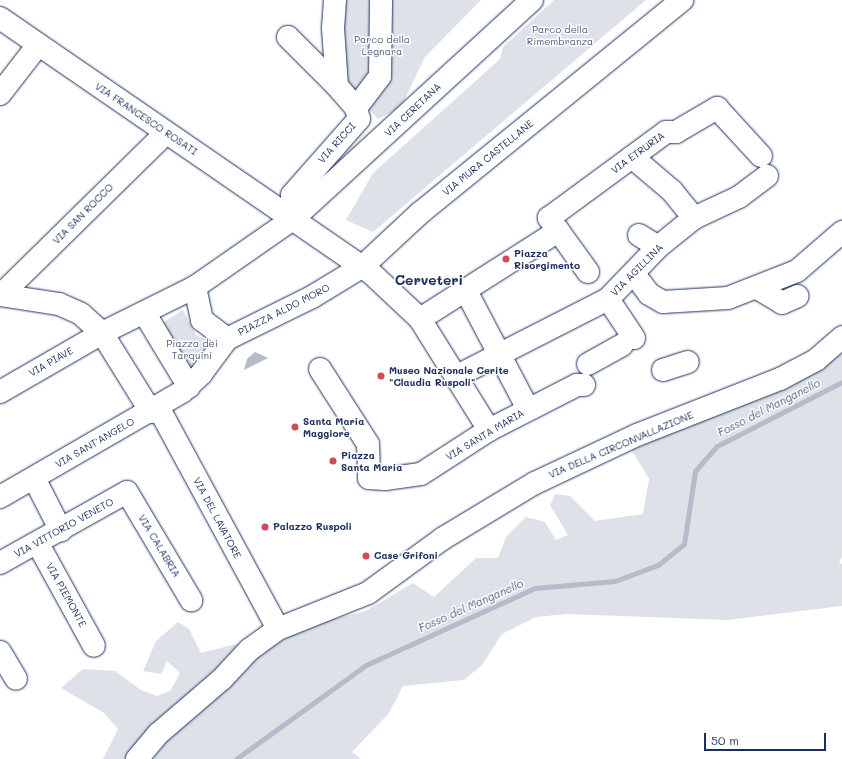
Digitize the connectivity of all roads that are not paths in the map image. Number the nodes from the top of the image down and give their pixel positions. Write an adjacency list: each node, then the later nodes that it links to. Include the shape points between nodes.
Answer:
1 (335, 0): 8 (street, via 333,28)
2 (381, 0): 10 (street, via 380,76)
3 (532, 0): 15 (street, VIA CERETANA)
4 (682, 0): 20 (street, VIA MURA CASTELLANE, via 420,213)
5 (0, 18): 7 (street, VIA FRANCESCO ROSATI)
6 (288, 37): 8 (street, VIA RICCI)
7 (38, 45): 9 (street); 11 (street, VIA FRANCESCO ROSATI)
8 (337, 86): 10 (street, VIA RICCI)
9 (0, 94)
10 (356, 108): 15 (street, VIA RICCI, via 359,119 292,195)
11 (166, 132): 15 (street, VIA FRANCESCO ROSATI); 25 (street, VIA SAN ROCCO)
12 (632, 157): 13 (street, VIA ETRURIA, via 666,132 676,132 717,108); 14 (street, via 664,183); 16 (street, VIA ETRURIA)
13 (764, 166): 14 (street, VIA AGILLINA, via 738,196)
14 (694, 218): 19 (street, VIA AGILLINA)
15 (293, 219): 20 (street); 23 (street)
16 (558, 231): 21 (street); 27 (street)
17 (842, 232): 24 (street, via 808,265)
18 (639, 235): 19 (street)
19 (658, 247): 22 (street, VIA AGILLINA)
20 (363, 266): 30 (street); 33 (street, PIAZZA ALDO MORO, via 312,297)
21 (588, 272)
22 (634, 274): 24 (street, via 649,294 663,302 724,298); 28 (street, VIA AGILLINA)
23 (195, 287): 29 (street); 33 (street, via 202,320)
24 (759, 289): 26 (street, via 782,303)
25 (1, 295): 31 (street, VIA DEL LAVATORE, via 59,304 81,314)
26 (798, 296)
27 (470, 298): 30 (street); 34 (street)
28 (608, 299): 34 (street, VIA AGILLINA, via 570,328); 41 (street, VIA SANTA MARIA, via 628,342 587,369 577,385)
29 (145, 314): 31 (street, VIA PIAVE); 39 (street)
30 (420, 319): 38 (street)
31 (102, 333): 40 (street, VIA PIAVE); 42 (street, VIA DEL LAVATORE)
32 (842, 337): 51 (street, VIA DELLA CIRCONVALLAZIONE, via 816,360 780,379 637,436 535,483 442,539 368,593)
33 (227, 339): 39 (street, PIAZZA ALDO MORO)
34 (500, 352): 38 (street, VIA AGILLINA); 41 (street)
35 (688, 362): 37 (street)
36 (320, 369): 43 (street, VIA SANTA MARIA, via 368,444 369,478 384,479 421,474)
37 (663, 370)
38 (457, 376): 43 (street)
39 (189, 387): 42 (street, VIA SANT'ANGELO)
40 (0, 392)
41 (528, 409): 43 (street, VIA SANTA MARIA)
42 (154, 410): 44 (street, VIA SANT'ANGELO); 51 (street, VIA DEL LAVATORE)
43 (489, 430)
44 (34, 478): 46 (street, VIA SANT'ANGELO); 47 (street)
45 (127, 492): 47 (street, VIA VITTORIO VENETO); 50 (street, VIA CALABRIA)
46 (0, 497)
47 (61, 531): 48 (street, VIA VITTORIO VENETO)
48 (38, 544): 49 (street, VIA VITTORIO VENETO); 52 (street, VIA PIEMONTE)
49 (0, 563)
50 (191, 600)
51 (278, 629): 55 (street, VIA DELLA CIRCONVALLAZIONE, via 249,650 222,679 158,734)
52 (94, 646)
53 (0, 652): 54 (street)
54 (16, 679)
55 (137, 759)

